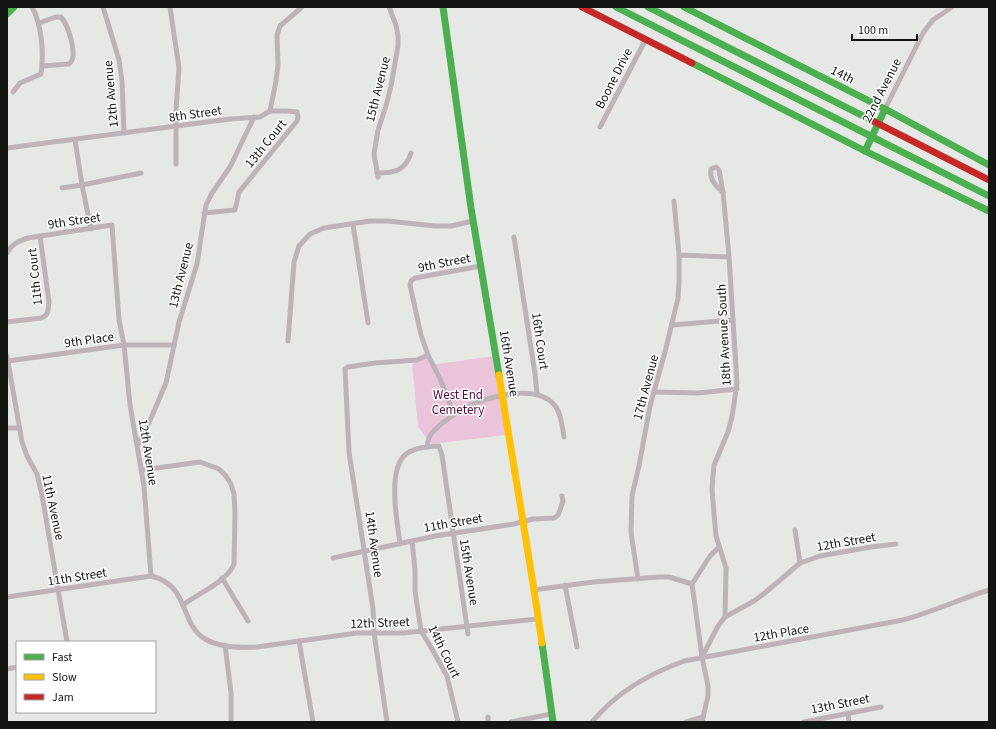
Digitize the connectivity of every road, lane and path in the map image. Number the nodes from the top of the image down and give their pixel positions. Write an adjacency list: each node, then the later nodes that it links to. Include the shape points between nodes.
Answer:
1 (14, 7): 13 (main road)
2 (32, 7): 14 (street)
3 (103, 7): 24 (street, 12th Avenue, via 119,60)
4 (170, 7): 22 (street, via 179,68)
5 (302, 7): 19 (street, via 280,26 277,35 278,66)
6 (389, 7): 29 (street, 15th Avenue, via 396,25 398,46 374,154 377,175 400,169 407,163)
7 (443, 7): 41 (main road, 16th Avenue)
8 (582, 7): 15 (main road)
9 (616, 7): 25 (main road)
10 (648, 7): 21 (main road)
11 (684, 7): 18 (main road, 14th)
12 (952, 7): 18 (street, 22nd Avenue, via 936,17 924,33)
13 (7, 14)
14 (39, 23): 16 (street); 16 (street, via 61,17 65,22 74,56 69,64)
15 (646, 40): 23 (street, Boone Drive); 28 (main road)
16 (42, 66): 17 (street, via 40,74 20,83)
17 (14, 92)
18 (885, 109): 21 (main road, 22nd Avenue); 31 (main road, 14th)
19 (270, 111): 20 (street, 8th Street); 40 (street, 13th Court, via 297,112 297,121 239,192 235,210)
20 (254, 118): 22 (street, 8th Street); 40 (street, 13th Avenue, via 230,167 212,193)
21 (877, 123): 25 (main road, 22nd Avenue); 33 (main road)
22 (177, 126): 24 (street, 8th Street); 30 (street)
23 (600, 128)
24 (124, 133): 26 (street, 8th Street)
25 (872, 136): 28 (main road, 22nd Avenue); 37 (main road)
26 (75, 140): 27 (street, 8th Street); 34 (street)
27 (7, 148)
28 (865, 151): 39 (main road)
29 (411, 153)
30 (176, 164)
31 (989, 165)
32 (141, 174): 34 (street)
33 (989, 180)
34 (82, 185): 35 (street); 44 (street)
35 (62, 188)
36 (723, 192): 49 (street, 18th Avenue South)
37 (989, 196)
38 (674, 201): 48 (street, 17th Avenue)
39 (989, 210)
40 (204, 213): 57 (street, 13th Avenue, via 197,264)
41 (473, 221): 42 (street, via 451,226 388,221); 50 (main road, 16th Avenue)
42 (353, 224): 53 (street); 55 (street, via 324,228 310,234 299,246 294,262)
43 (112, 225): 44 (street, 9th Street); 56 (street, 12th Avenue, via 119,320)
44 (91, 229): 45 (street, 9th Street)
45 (40, 236): 47 (street, 9th Street, via 18,241); 52 (street, 11th Court, via 49,302 48,312 41,318)
46 (514, 238): 62 (street, 16th Court)
47 (7, 253)
48 (679, 256): 49 (street); 54 (street, 17th Avenue, via 680,282)
49 (729, 257): 51 (street, 18th Avenue South)
50 (481, 266): 58 (street, 9th Street, via 415,278 411,281 420,335); 63 (main road, 16th Avenue)
51 (733, 320): 54 (street); 60 (street, 18th Avenue South)
52 (7, 322)
53 (368, 323)
54 (672, 325): 61 (street, 17th Avenue)
55 (288, 341)
56 (124, 345): 57 (street, 9th Place); 59 (street, 9th Place); 68 (street, 12th Avenue, via 130,405)
57 (174, 345): 68 (street, 13th Avenue, via 163,392)
58 (428, 355): 64 (street); 79 (street, 14th Avenue, via 417,360 375,363 345,369 348,442)
59 (7, 359): 66 (street, 11th Avenue)
60 (737, 389): 61 (street, via 698,393); 78 (street, 18th Avenue South, via 728,432 714,465 712,490)
61 (654, 392): 84 (street, 17th Avenue, via 632,496 631,532)
62 (537, 394): 63 (street); 67 (street, via 548,399 556,407)
63 (503, 396): 64 (street, via 483,400); 72 (main road, 16th Avenue)
64 (454, 415): 69 (street, via 431,434)
65 (7, 428): 66 (street)
66 (19, 428): 87 (street, 11th Avenue, via 27,456 40,485)
67 (564, 437)
68 (138, 444): 70 (street, 12th Avenue)
69 (427, 447): 74 (street, 15th Avenue, via 439,446 441,450); 76 (street, via 409,452 398,467 394,482)
70 (142, 470): 82 (street, 12th Avenue); 83 (street, via 200,462 219,469 226,476 234,494 234,564)
71 (562, 496): 72 (street, 11th Street, via 560,510 554,518)
72 (523, 522): 74 (street, 11th Street); 88 (main road, 16th Avenue)
73 (795, 530): 81 (street)
74 (453, 534): 75 (street, 11th Street); 95 (street, 15th Avenue)
75 (412, 541): 76 (street, 11th Street); 96 (street, 14th Court)
76 (400, 543): 79 (street, 11th Street)
77 (896, 544): 81 (street, 12th Street, via 820,556)
78 (719, 547): 85 (street); 92 (street, 18th Avenue South, via 726,568)
79 (364, 552): 80 (street, 11th Street); 97 (street, 14th Avenue)
80 (333, 558)
81 (800, 563): 92 (street, via 754,601)
82 (151, 576): 87 (street, 11th Street); 91 (street, via 173,587)
83 (222, 578): 91 (street); 94 (street)
84 (638, 579): 85 (street, via 669,577); 86 (street)
85 (692, 584): 103 (street)
86 (565, 585): 88 (street); 102 (street)
87 (59, 590): 90 (street, 11th Street); 99 (street, 11th Avenue)
88 (534, 590): 93 (main road, 16th Avenue)
89 (989, 590): 103 (street, 12th Place, via 903,620)
90 (7, 598)
91 (183, 605): 101 (street, via 192,624 205,639)
92 (725, 617): 103 (street)
93 (537, 619): 95 (street, 12th Street); 106 (main road, 16th Avenue)
94 (248, 621)
95 (467, 627): 96 (street, 12th Street); 98 (street)
96 (421, 631): 97 (street, 12th Street); 111 (street, 14th Court, via 447,676)
97 (374, 633): 100 (street, 12th Street); 110 (street, 14th Avenue)
98 (468, 634)
99 (67, 641)
100 (300, 641): 101 (street, 12th Street, via 242,648); 109 (street)
101 (225, 645): 108 (street, via 231,693)
102 (577, 647)
103 (702, 657): 107 (street, via 708,686); 113 (street, 12th Place, via 659,670 637,682 616,697)
104 (881, 707): 105 (street, 13th Street)
105 (848, 713): 116 (street, 13th Street); 117 (street)
106 (552, 718): 112 (street)
107 (703, 719): 114 (street); 115 (street)
108 (231, 722)
109 (313, 722)
110 (387, 722)
111 (458, 722)
112 (512, 722)
113 (592, 722)
114 (686, 722)
115 (708, 722)
116 (804, 722)
117 (849, 722)

